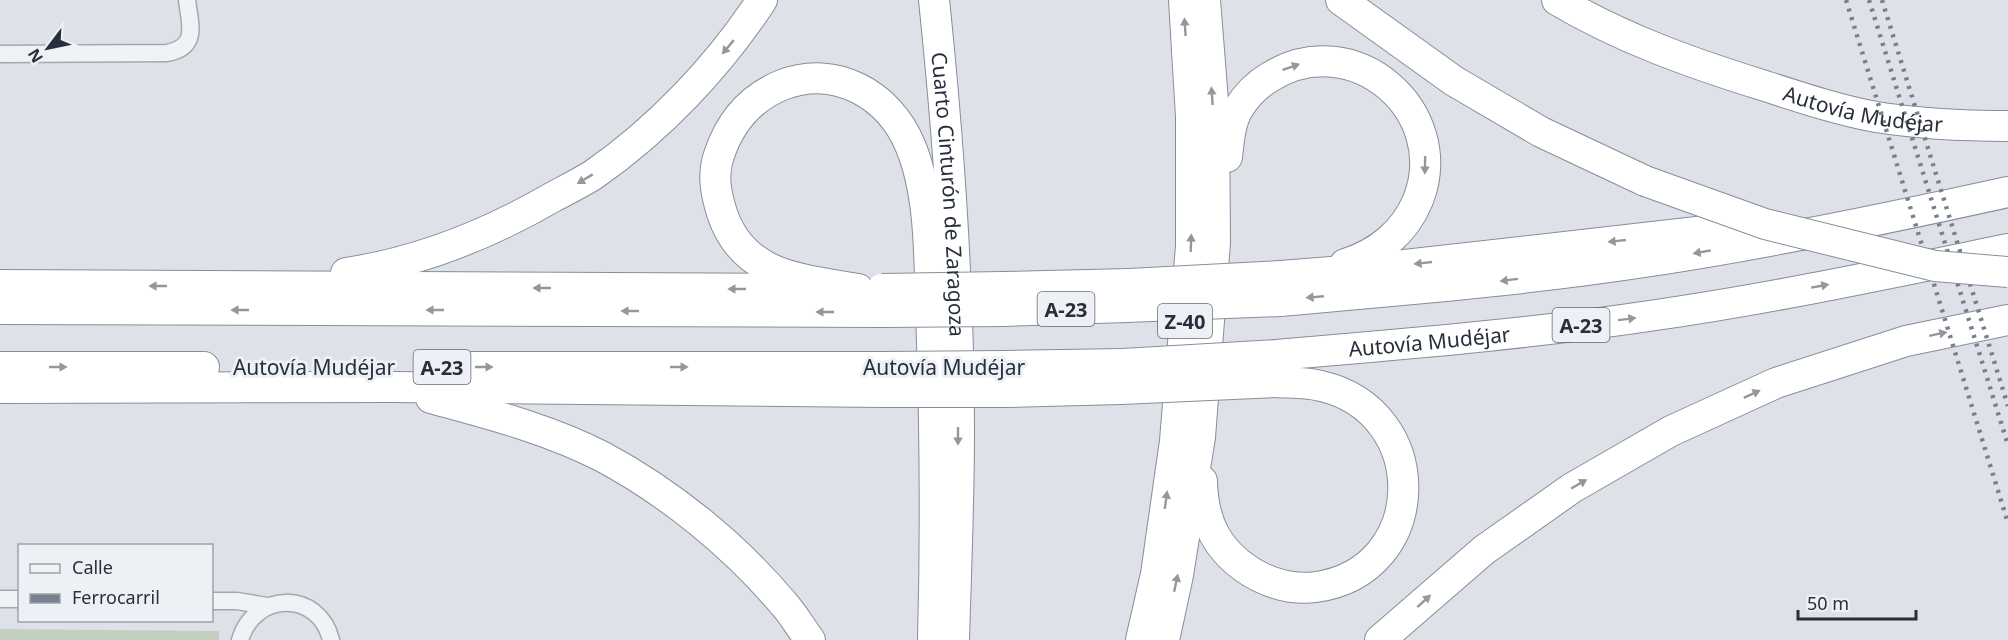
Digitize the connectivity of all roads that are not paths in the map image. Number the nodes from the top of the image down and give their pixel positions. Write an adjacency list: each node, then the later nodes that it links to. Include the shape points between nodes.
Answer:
1 (187, 0): 8 (street, via 188,43 167,53)
2 (762, 0): 17 (highway, one-way to 17, via 743,30 700,81 648,131 592,175 527,212 455,245 373,269)
3 (934, 0): 36 (highway, Cuarto Cinturón de Zaragoza, one-way to 36, via 947,123 953,235 959,430)
4 (1184, 0): 37 (highway, Z-40, one-way to 4, via 1156,574 1175,441 1191,246 1191,117)
5 (1205, 0): 12 (highway, one-way to 5, via 1214,114)
6 (1341, 0): 14 (highway, bridge, via 1464,87 1541,132 1646,181 1776,227 1935,266)
7 (1557, 0): 9 (highway, Autovía Mudéjar, via 1658,49 1797,96 1875,116 1937,124)
8 (0, 54)
9 (2008, 126)
10 (2008, 192): 11 (highway, A-23)
11 (1863, 224): 15 (highway, one-way to 15, via 1813,219); 18 (highway, A-23, one-way to 18, via 1651,261 1491,282)
12 (1215, 243): 15 (highway, one-way to 15, via 1232,124 1250,94 1277,72 1301,64 1324,61 1358,67 1389,86 1415,118 1425,156 1422,190 1414,210 1390,241 1350,262); 27 (highway)
13 (2008, 249): 23 (highway, Autovía Mudéjar / A-23, one-way to 13, via 1657,315)
14 (2008, 272)
15 (1311, 274): 18 (highway)
16 (0, 285): 17 (highway, one-way to 16)
17 (214, 286): 19 (highway, one-way to 17)
18 (1280, 288): 19 (highway, A-23, bridge, via 1004,299)
19 (875, 297): 20 (highway, A-23, one-way to 20); 35 (highway, via 764,266 741,248 724,220 715,183 729,128 770,90 790,82 827,80 874,96 900,124 918,166 928,243 935,428)
20 (0, 309)
21 (2008, 320): 39 (highway, one-way to 21, via 1484,550 1572,488 1671,432 1776,383 1906,341)
22 (0, 367): 24 (highway, Autovía Mudéjar / A-23, one-way to 24)
23 (1276, 368): 24 (highway, Autovía Mudéjar / A-23, bridge, via 1122,376); 27 (highway, via 1358,402 1388,432 1396,448 1403,470 1400,509 1392,536 1365,567 1330,585 1309,588 1273,583 1243,567 1219,543 1207,520)
24 (885, 380): 25 (highway)
25 (393, 387): 26 (highway); 34 (highway, via 538,430 603,457 669,498 730,547 783,603)
26 (0, 388)
27 (1200, 437): 38 (highway, one-way to 27)
28 (0, 599): 29 (street)
29 (18, 599)
30 (213, 601): 31 (street)
31 (267, 606): 32 (street, via 249,620); 33 (street, via 285,602 307,608 323,622)
32 (240, 640)
33 (331, 640)
34 (810, 640)
35 (933, 640)
36 (954, 640)
37 (1141, 640)
38 (1164, 640)
39 (1380, 640)

